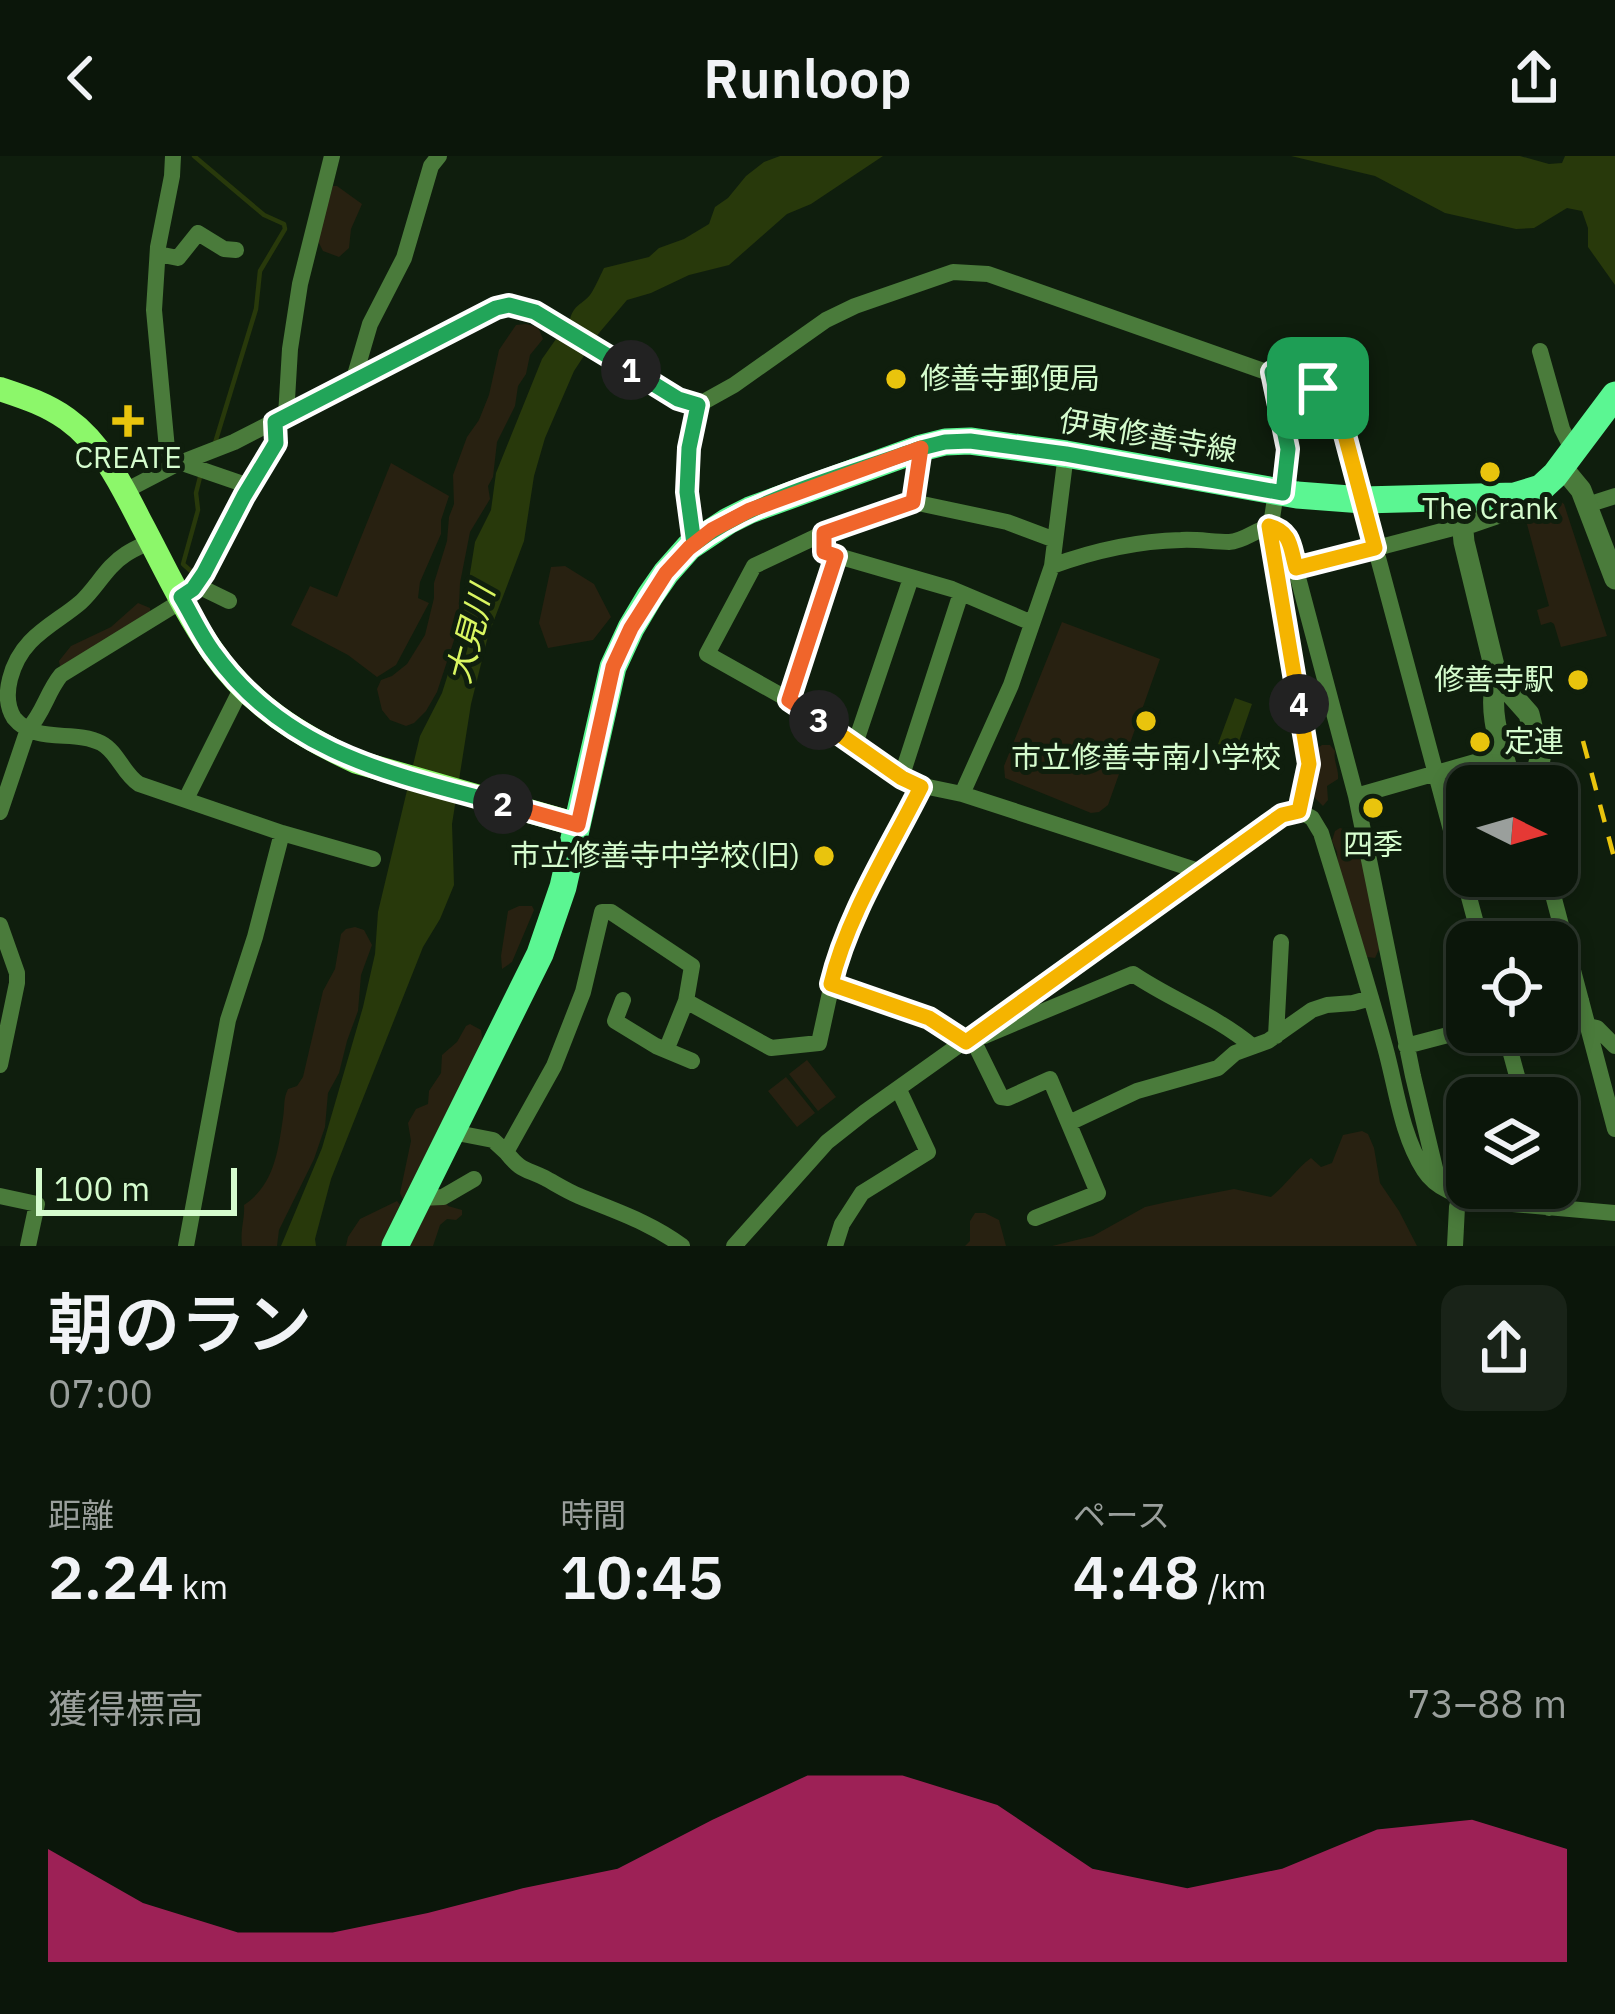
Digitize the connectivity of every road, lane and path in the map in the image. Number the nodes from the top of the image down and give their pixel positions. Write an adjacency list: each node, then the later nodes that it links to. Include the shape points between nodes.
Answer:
1 (173, 156): 5 (street)
2 (332, 156): 12 (street)
3 (433, 157): 8 (street, via 404,258)
4 (236, 250): 5 (street, via 198,233 178,258)
5 (158, 254): 16 (street, via 154,310 167,448)
6 (1540, 351): 15 (street)
7 (1272, 372): 11 (street, via 988,274 952,272 826,320); 19 (street, via 1288,449); 21 (street, via 1332,395)
8 (352, 382): 11 (street, via 509,305); 12 (street)
9 (0, 389): 18 (main road, via 70,421)
10 (1615, 394): 15 (main road, 伊東修善寺線)
11 (698, 405): 29 (street, via 687,492)
12 (280, 419): 16 (street); 17 (street, via 276,443)
13 (921, 448): 14 (main road, 伊東修善寺線, via 970,441); 22 (street); 29 (main road, 伊東修善寺線, via 750,510)
14 (1066, 454): 19 (main road, 伊東修善寺線); 27 (street)
15 (1567, 459): 23 (street); 24 (main road, 伊東修善寺線, via 1541,488)
16 (178, 464): 17 (street); 18 (street)
17 (249, 486): 37 (street)
18 (124, 491): 28 (main road)
19 (1280, 493): 21 (main road, 伊東修善寺線); 25 (street)
20 (1615, 496): 23 (street)
21 (1363, 500): 24 (main road, 伊東修善寺線); 30 (street)
22 (913, 502): 26 (street); 27 (street)
23 (1587, 505): 35 (street)
24 (1460, 512): 30 (street); 40 (street)
25 (1269, 526): 32 (street, via 1232,542 1127,545); 33 (street, via 1287,536); 54 (street, via 1308,745)
26 (824, 533): 31 (street, via 824,552); 42 (street, via 754,566 706,653)
27 (1055, 540): 32 (street)
28 (151, 541): 37 (main road); 43 (street, via 124,555 21,654 4,696)
29 (694, 544): 56 (main road, 伊東修善寺線, via 650,596 613,667)
30 (1375, 548): 33 (street); 48 (street)
31 (836, 556): 34 (street); 42 (street)
32 (1052, 566): 39 (street)
33 (1296, 568): 52 (street)
34 (911, 578): 36 (street); 44 (street)
35 (1615, 579)
36 (961, 593): 39 (street); 49 (street)
37 (187, 594): 38 (street); 41 (main road, via 213,652); 43 (street, via 61,675)
38 (229, 601)
39 (1031, 622): 51 (street)
40 (1497, 678): 45 (street, via 1492,695); 47 (street, via 1529,714)
41 (242, 686): 53 (street); 56 (main road, via 299,733 357,763)
42 (789, 700): 44 (street)
43 (28, 729): 53 (street, via 100,742 139,784); 55 (street)
44 (855, 744): 49 (street)
45 (1503, 754): 46 (street); 48 (street)
46 (1506, 765)
47 (1538, 765)
48 (1437, 774): 52 (street); 61 (street)
49 (902, 778): 50 (street)
50 (921, 787): 51 (street); 64 (street, via 853,921)
51 (962, 794): 59 (street)
52 (1356, 796): 75 (street)
53 (186, 799): 57 (street)
54 (1299, 811): 59 (street); 65 (street, via 1321,833)
55 (0, 812)
56 (578, 825): 83 (main road, 伊東修善寺線, via 540,954)
57 (282, 833): 58 (street); 96 (street, via 228,1020)
58 (373, 859)
59 (1202, 872): 73 (street)
60 (1554, 897): 67 (street)
61 (1476, 921)
62 (0, 925): 79 (street, via 17,973)
63 (1281, 942): 71 (street)
64 (831, 984): 68 (street, via 819,1043 771,1048); 73 (street)
65 (1371, 998): 71 (street, via 1312,1010); 86 (street, via 1412,1144)
66 (623, 1000): 77 (street, via 615,1021)
67 (1581, 1000): 69 (street); 70 (street)
68 (686, 1001): 77 (street); 84 (street, via 692,966 602,912 554,1066)
69 (1578, 1001)
70 (1588, 1025): 76 (street); 82 (street)
71 (1276, 1036): 74 (street)
72 (1446, 1036): 75 (street)
73 (969, 1040): 74 (street, via 1133,974); 80 (street); 81 (street, via 1001,1096 1050,1078)
74 (1252, 1046): 81 (street, via 1207,1074 1137,1091)
75 (1406, 1046): 86 (street)
76 (1615, 1046)
77 (667, 1048): 78 (street)
78 (692, 1061)
79 (0, 1065)
80 (899, 1090): 94 (street, via 827,1142); 99 (street, via 928,1152 862,1193)
81 (1069, 1123): 93 (street, via 1098,1193)
82 (1615, 1129)
83 (452, 1132): 84 (street, via 493,1140); 89 (main road, 伊東修善寺線)
84 (506, 1152): 98 (street, via 519,1168)
85 (474, 1180): 89 (street, via 443,1197)
86 (1438, 1185): 87 (street)
87 (1446, 1189)
88 (0, 1196): 95 (street, via 37,1204)
89 (419, 1198): 97 (main road, 伊東修善寺線)
90 (1456, 1209): 100 (street)
91 (1563, 1209): 92 (street)
92 (1615, 1213)
93 (1035, 1218)
94 (741, 1244)
95 (28, 1246)
96 (186, 1246)
97 (395, 1246)
98 (682, 1246)
99 (835, 1246)
100 (1455, 1246)

